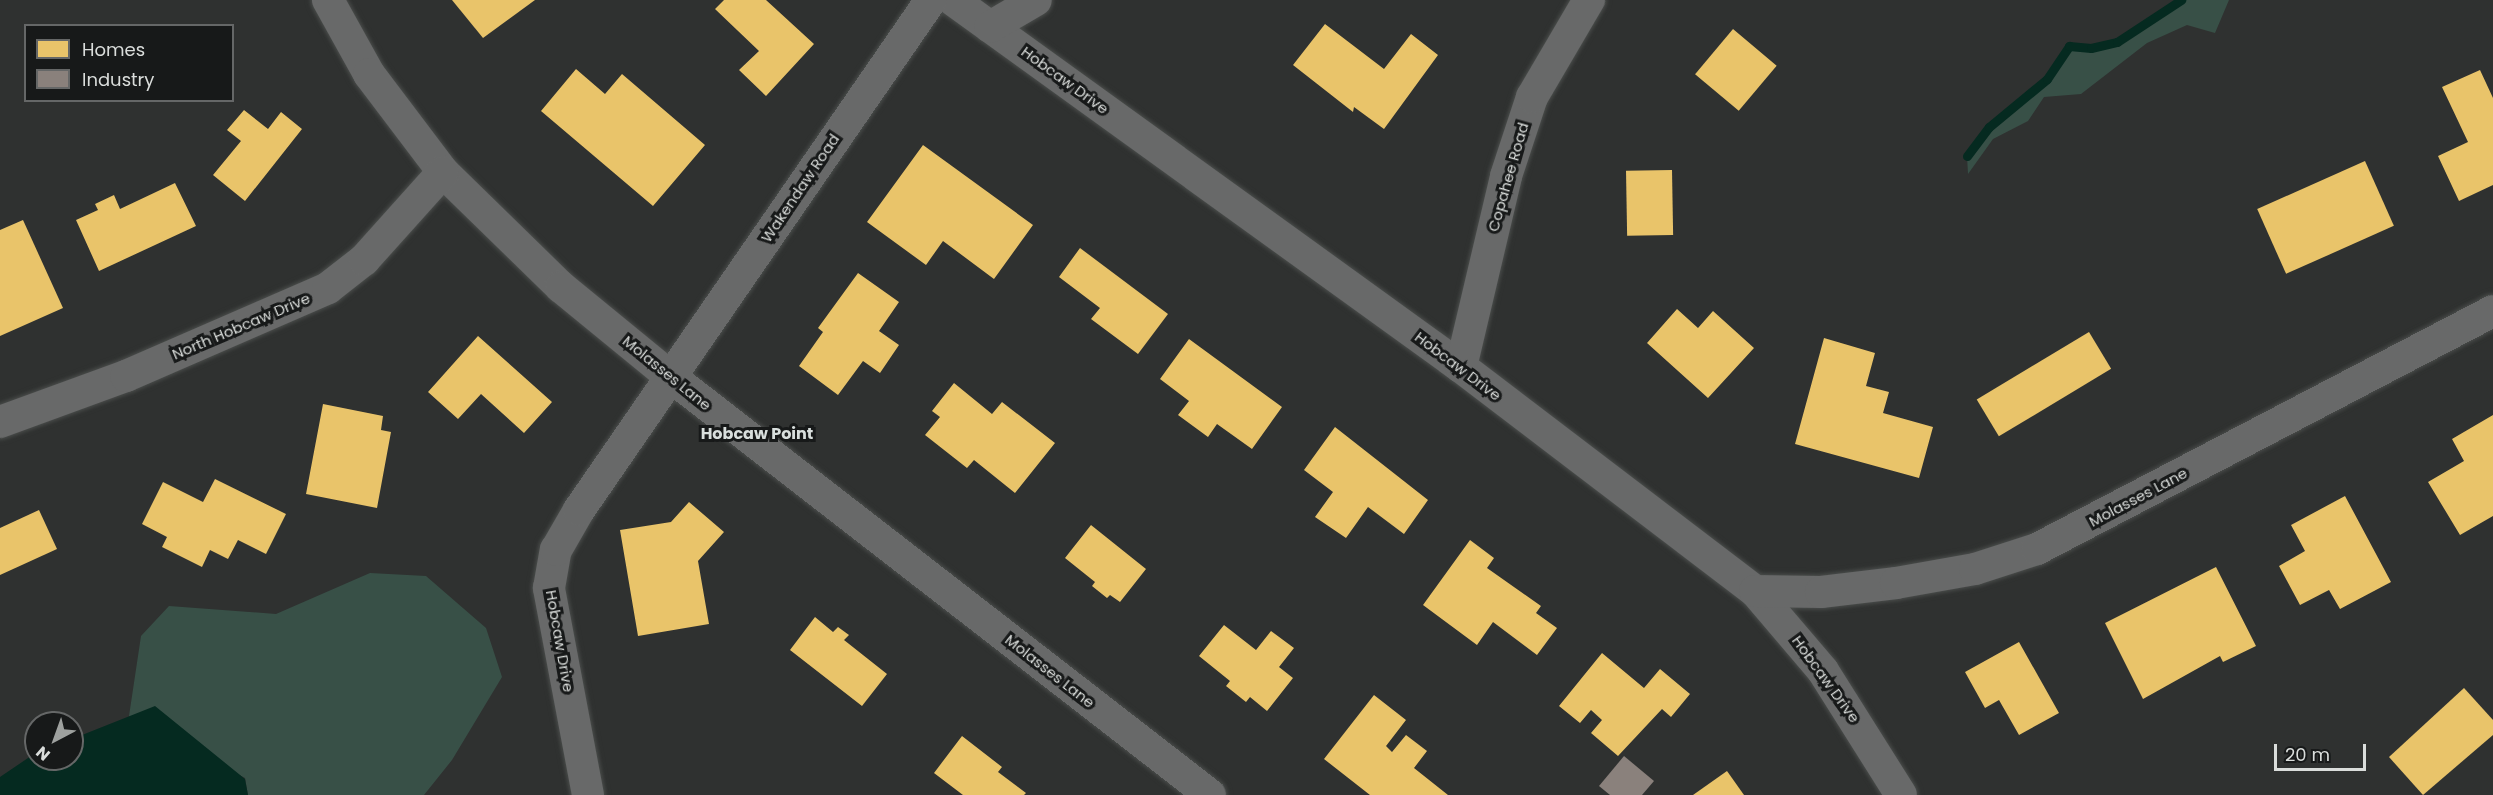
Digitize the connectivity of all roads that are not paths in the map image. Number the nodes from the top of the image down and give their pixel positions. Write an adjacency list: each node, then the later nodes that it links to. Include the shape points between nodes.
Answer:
1 (328, 0): 7 (street, Molasses Lane, via 369,74)
2 (931, 0): 10 (street, Wakendaw Road)
3 (953, 0): 6 (street, Hobcaw Drive)
4 (1036, 0): 6 (street)
5 (1589, 0): 9 (street, Copahee Road, via 1532,97 1506,176)
6 (990, 27): 9 (street, Hobcaw Drive)
7 (443, 172): 10 (street, Molasses Lane, via 561,287); 11 (street, North Hobcaw Drive, via 364,260 328,288 126,375)
8 (2493, 311): 12 (street, Molasses Lane, via 2037,549 1975,569 1896,583 1821,592)
9 (1461, 367): 12 (street, Hobcaw Drive)
10 (671, 378): 13 (street, Hobcaw Drive, via 579,510 556,550 549,588); 14 (street, Molasses Lane)
11 (0, 422)
12 (1755, 591): 15 (street, Hobcaw Drive, via 1830,681)
13 (588, 795)
14 (1210, 795)
15 (1901, 795)

